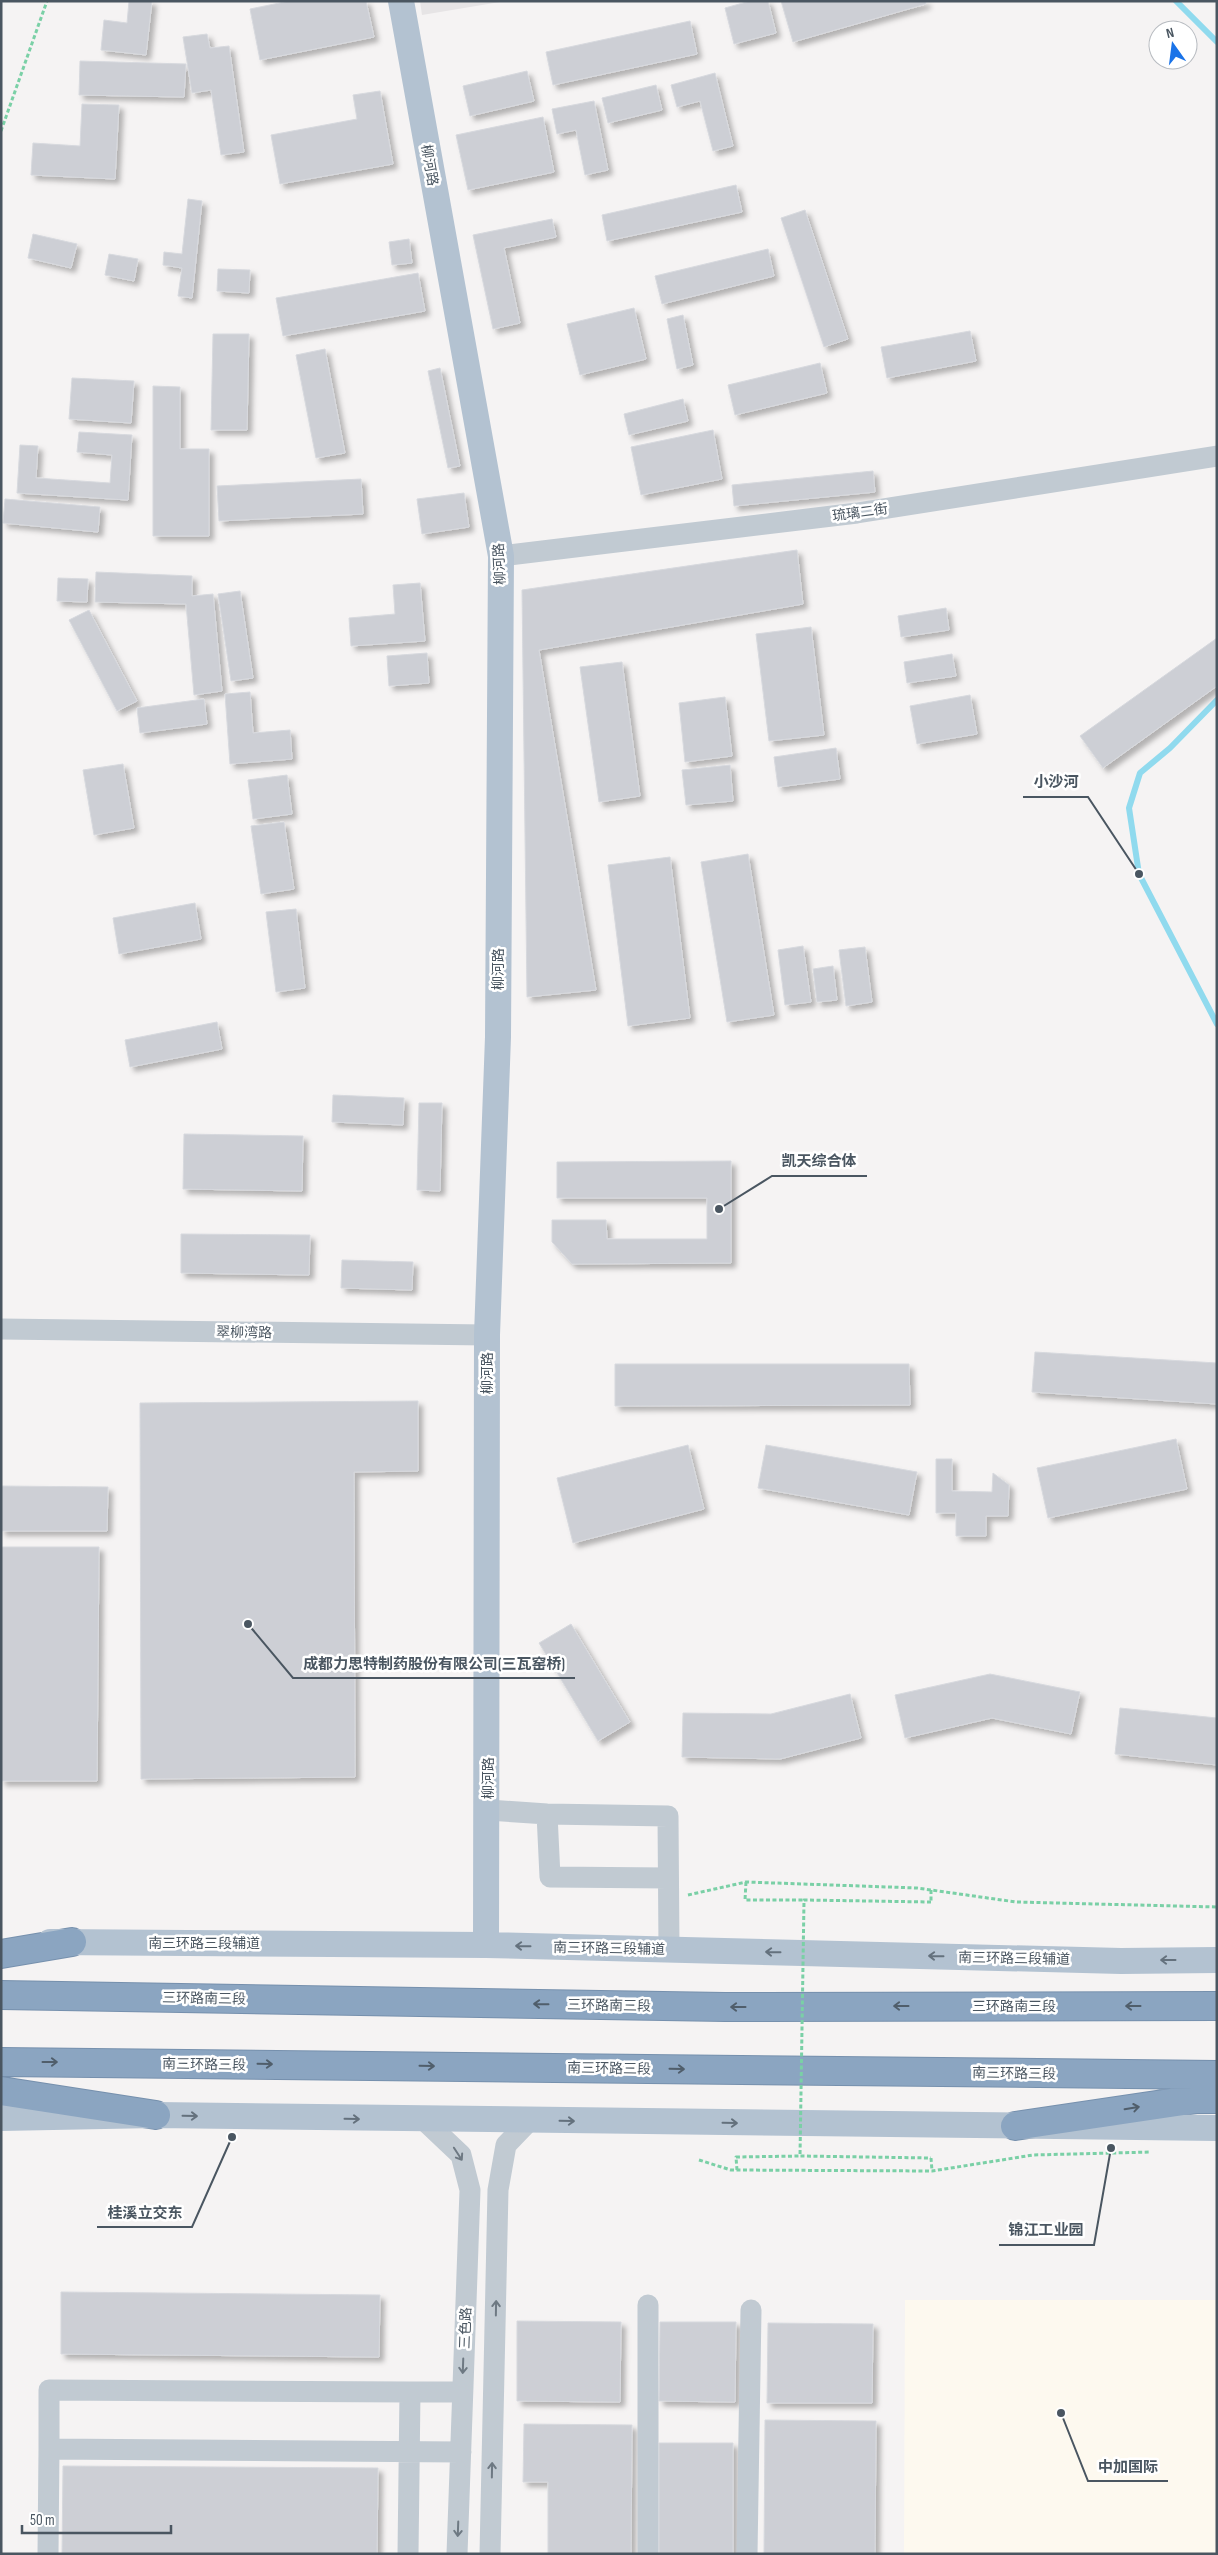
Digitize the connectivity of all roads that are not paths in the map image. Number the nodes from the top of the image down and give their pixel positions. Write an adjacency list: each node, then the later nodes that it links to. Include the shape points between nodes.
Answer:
1 (401, 1): 3 (main road, 柳河路)
2 (1217, 456): 3 (street, 琉璃二街, via 856,513)
3 (501, 556): 5 (main road, 柳河路, via 498,1037)
4 (1, 1329): 5 (street, 翠柳湾路)
5 (487, 1335): 6 (main road, 柳河路)
6 (488, 1810): 7 (street); 11 (main road, 柳河路)
7 (547, 1814): 8 (street, via 550,1877); 8 (street, via 668,1816)
8 (669, 1889): 12 (street)
9 (1, 1942): 10 (main road, 南三环路三段辅道)
10 (72, 1942): 11 (main road, 南三环路三段辅道); 13 (highway)
11 (486, 1945): 12 (main road, 南三环路三段辅道, one-way to 11)
12 (669, 1949): 14 (main road, 南三环路三段辅道, one-way to 12, via 1121,1961)
13 (1, 1954)
14 (1217, 1960)
15 (1, 1995): 16 (highway, 三环路南三段, one-way to 15, via 725,2007)
16 (1217, 2006)
17 (1, 2062): 18 (highway, 南三环路三段, one-way to 18)
18 (1217, 2075)
19 (1, 2091): 21 (highway)
20 (1217, 2099): 25 (highway, one-way to 20, via 1197,2099)
21 (156, 2116): 22 (main road); 23 (main road, one-way to 23)
22 (1, 2118)
23 (424, 2120): 24 (main road); 30 (street, 三色路, one-way to 30, via 461,2155 470,2190)
24 (530, 2120): 25 (main road, one-way to 25); 37 (street, one-way to 24, via 498,2190 506,2145)
25 (1015, 2126): 26 (main road)
26 (1217, 2128)
27 (648, 2305): 38 (street)
28 (752, 2310): 39 (street)
29 (410, 2392): 30 (street); 31 (street, via 49,2390); 32 (street)
30 (462, 2392): 33 (street, 三色路)
31 (49, 2448): 32 (street); 34 (street)
32 (410, 2450): 33 (street); 35 (street)
33 (461, 2452): 36 (street, 三色路, one-way to 36)
34 (48, 2554)
35 (408, 2554)
36 (456, 2554)
37 (490, 2554)
38 (648, 2554)
39 (747, 2554)

